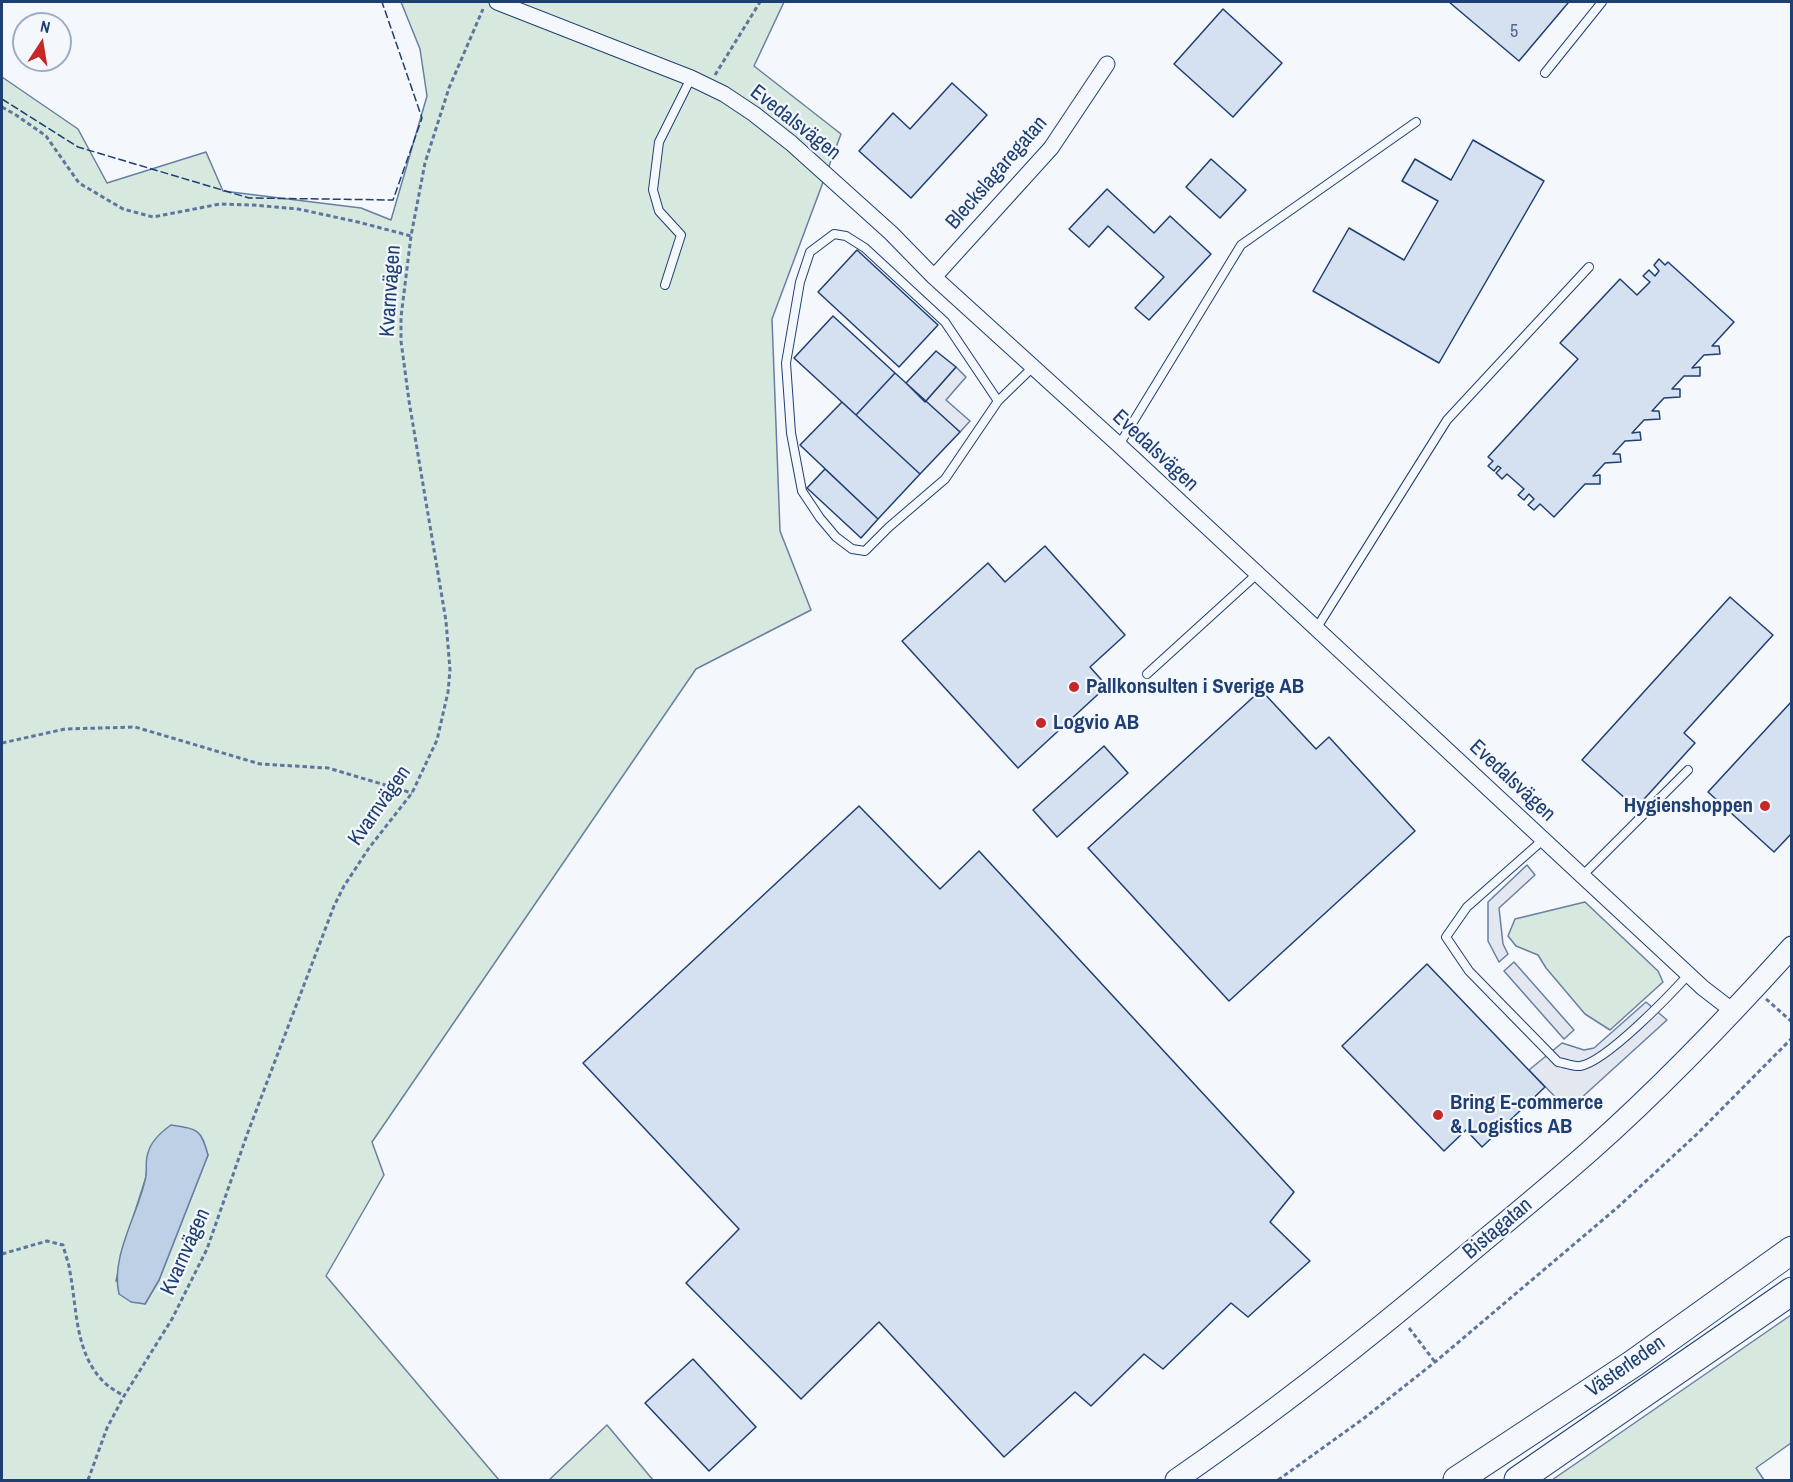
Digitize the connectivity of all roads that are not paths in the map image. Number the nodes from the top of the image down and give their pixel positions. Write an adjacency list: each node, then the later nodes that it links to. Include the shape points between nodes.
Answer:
1 (497, 2): 5 (street, Evedalsvägen)
2 (1602, 2): 4 (lane)
3 (1107, 64): 8 (street, Bleckslagaregatan, via 1051,148)
4 (1545, 73)
5 (691, 78): 8 (street, Evedalsvägen, via 754,114 791,143 891,232); 9 (lane, via 659,142 653,190 659,211 681,235)
6 (1416, 122): 12 (lane, via 1241,245)
7 (1589, 267): 14 (lane, via 1448,420)
8 (934, 277): 10 (street, Evedalsvägen)
9 (665, 285)
10 (1033, 368): 11 (lane); 12 (street, Evedalsvägen)
11 (998, 401): 11 (lane, via 945,479 865,551 852,549 820,518 802,490 791,433 786,363 800,282 810,252 834,234 846,236 865,249 945,322)
12 (1119, 445): 13 (street, Evedalsvägen)
13 (1257, 574): 14 (street, Evedalsvägen); 15 (lane)
14 (1316, 629): 17 (street, Evedalsvägen)
15 (1147, 674)
16 (1688, 770): 18 (lane)
17 (1544, 839): 18 (street, Evedalsvägen); 20 (lane, via 1467,908 1446,937 1468,971 1558,1062 1578,1066 1592,1062 1665,1000)
18 (1582, 876): 20 (street, Evedalsvägen)
19 (1791, 947): 21 (street, Bistagatan)
20 (1689, 974): 21 (street, Evedalsvägen)
21 (1734, 1011): 24 (street, Bistagatan, via 1592,1149 1514,1217 1311,1382)
22 (1791, 1250): 25 (highway, Västerleden, via 1634,1363)
23 (1791, 1291): 26 (highway, Västerleden)
24 (1176, 1480)
25 (1457, 1480)
26 (1518, 1480)

